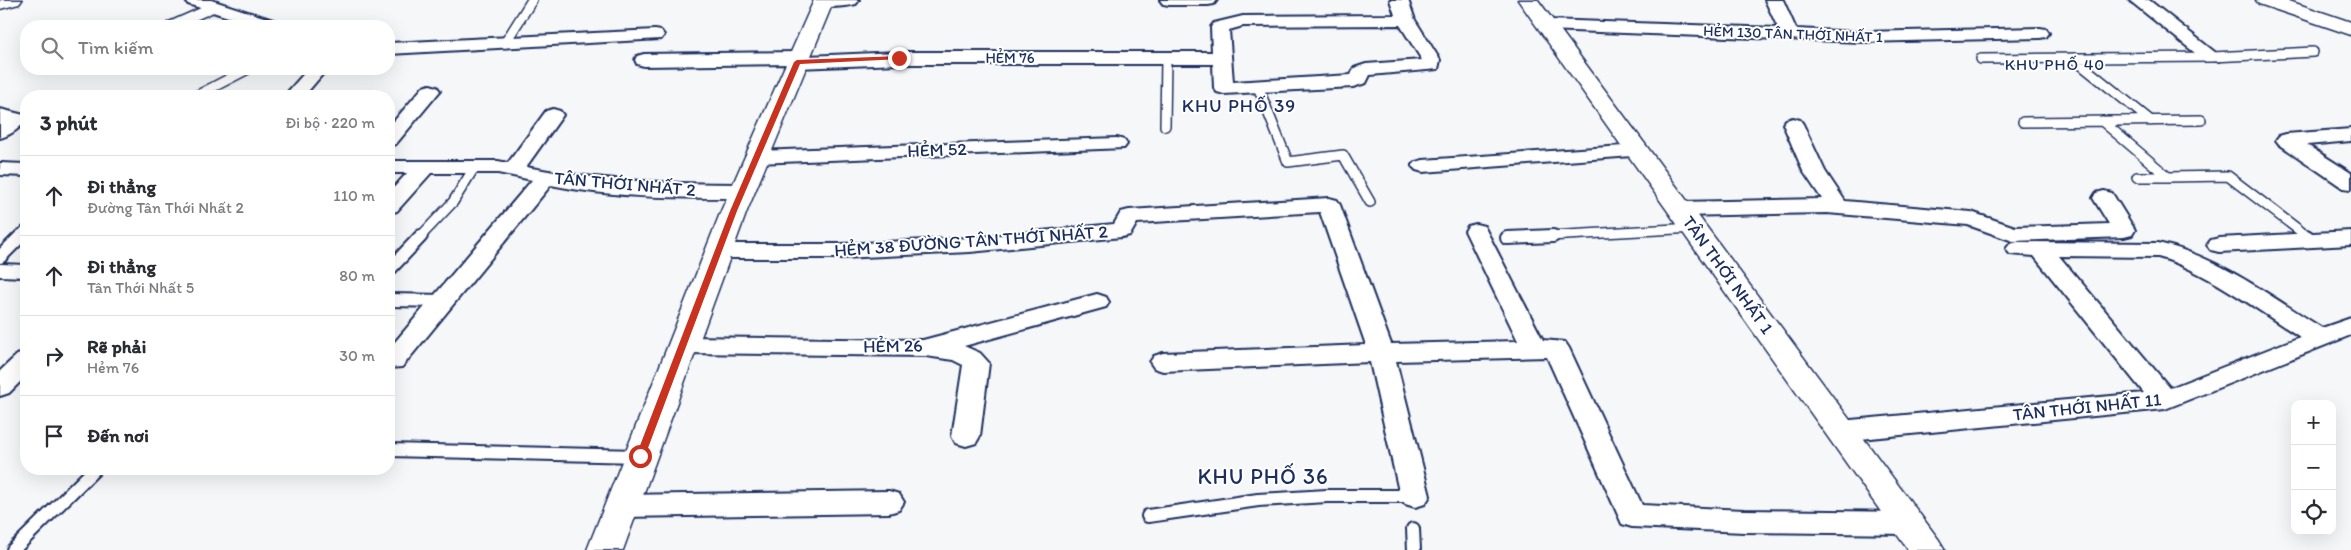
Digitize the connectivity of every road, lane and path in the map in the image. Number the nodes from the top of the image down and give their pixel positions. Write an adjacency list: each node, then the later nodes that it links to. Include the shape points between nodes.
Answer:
1 (12, 0): 14 (main road)
2 (194, 0): 15 (street)
3 (532, 0): 25 (lane)
4 (850, 0): 13 (street)
5 (1169, 0): 6 (street)
6 (1208, 0)
7 (1399, 0): 19 (street)
8 (1528, 0): 20 (main road, TÂN THỚI NHẤT 1)
9 (1774, 0): 23 (street)
10 (2138, 0): 28 (street)
11 (2266, 0): 21 (main road)
12 (2306, 0): 16 (main road)
13 (824, 1): 34 (main road)
14 (0, 3)
15 (214, 7): 17 (lane); 18 (street)
16 (2351, 15)
17 (185, 20)
18 (254, 20)
19 (1406, 20): 30 (street, via 1243,21 1220,27); 37 (street, via 1431,65 1366,70 1361,72 1359,79 1352,81)
20 (1547, 25): 23 (street, HẺM 130 TÂN THỚI NHẤT 1); 53 (main road, TÂN THỚI NHẤT 1)
21 (2351, 29)
22 (2040, 33): 23 (street, HẺM 130 TÂN THỚI NHẤT 1, via 1861,37)
23 (1789, 34)
24 (654, 35): 25 (street)
25 (505, 43): 26 (street)
26 (395, 49)
27 (2313, 52): 28 (lane)
28 (2212, 57): 32 (lane)
29 (1166, 58): 30 (street, HẺM 76); 34 (street, HẺM 76); 48 (lane)
30 (1223, 58): 37 (street, via 1224,88)
31 (1981, 59): 32 (lane)
32 (2074, 59): 45 (lane)
33 (644, 60): 34 (street, HẺM 76)
34 (798, 60): 54 (main road)
35 (236, 75): 38 (lane)
36 (313, 75): 39 (street)
37 (1258, 87): 69 (lane, via 1288,162 1343,154)
38 (208, 90)
39 (299, 90)
40 (430, 91): 50 (street)
41 (0, 115): 49 (street, via 16,119)
42 (553, 115): 61 (street)
43 (2201, 120): 45 (lane)
44 (2102, 121): 45 (lane); 46 (lane); 62 (lane)
45 (2150, 121)
46 (2023, 122)
47 (1793, 124): 70 (street, via 1814,171)
48 (1165, 126)
49 (0, 132)
50 (395, 133)
51 (2351, 135): 65 (street, via 2286,140)
52 (1117, 144): 54 (street, HẺM 52)
53 (1638, 151): 55 (street); 71 (main road, TÂN THỚI NHẤT 1)
54 (757, 157): 66 (main road)
55 (1423, 166)
56 (395, 167): 57 (street, TÂN THỚI NHẤT 2)
57 (425, 167): 58 (street, TÂN THỚI NHẤT 2); 68 (street)
58 (474, 168): 61 (street, TÂN THỚI NHẤT 2); 82 (lane, via 453,202)
59 (0, 169): 60 (street)
60 (20, 170)
61 (513, 170): 63 (street, TÂN THỚI NHẤT 2)
62 (2168, 176): 64 (lane); 76 (lane, via 2228,176)
63 (546, 177): 66 (street, TÂN THỚI NHẤT 2, via 574,184); 86 (street)
64 (2137, 177)
65 (2351, 183)
66 (742, 191): 80 (main road)
67 (2104, 198): 70 (street, via 2124,230 2013,234 1971,219)
68 (395, 200)
69 (1370, 202)
70 (1838, 207): 71 (street)
71 (1687, 218): 74 (lane); 99 (main road, TÂN THỚI NHẤT 1)
72 (1476, 231): 92 (street)
73 (20, 236): 81 (lane)
74 (1508, 238)
75 (2351, 238): 76 (street)
76 (2312, 240): 77 (street)
77 (2218, 245)
78 (2013, 249): 79 (street)
79 (2041, 250): 89 (street, via 2168,252 2237,287); 98 (street)
80 (718, 251): 90 (main road); 93 (street, HẺM 38 ĐƯỜNG TÂN THỚI NHẤT 2, via 841,251 970,245 1122,230 1129,217 1329,205)
81 (0, 257)
82 (395, 264)
83 (0, 270): 84 (lane)
84 (20, 271)
85 (395, 300): 86 (lane)
86 (444, 301): 94 (street)
87 (1097, 302): 91 (street, HẺM 26)
88 (2351, 326): 89 (street, TÂN THỚI NHẤT 11)
89 (2320, 338): 98 (street, TÂN THỚI NHẤT 11)
90 (682, 345): 91 (street, HẺM 26); 102 (main road)
91 (923, 348): 100 (street, via 962,353 976,363)
92 (1534, 348): 93 (street); 108 (street, via 1556,348 1632,516)
93 (1381, 353): 95 (street); 104 (street)
94 (395, 356)
95 (1163, 362)
96 (20, 367): 97 (street)
97 (0, 387)
98 (2165, 400): 99 (street, TÂN THỚI NHẤT 11)
99 (1840, 431): 108 (main road, TÂN THỚI NHẤT 1)
100 (966, 436)
101 (395, 450): 102 (lane)
102 (640, 456): 106 (main road)
103 (89, 475): 110 (lane)
104 (1415, 496): 107 (lane, via 1258,500)
105 (889, 502): 106 (street)
106 (622, 506): 111 (main road)
107 (1148, 516)
108 (1907, 523): 113 (main road, TÂN THỚI NHẤT 1)
109 (1413, 529): 112 (lane)
110 (14, 550)
111 (605, 550)
112 (1414, 550)
113 (1927, 550)

